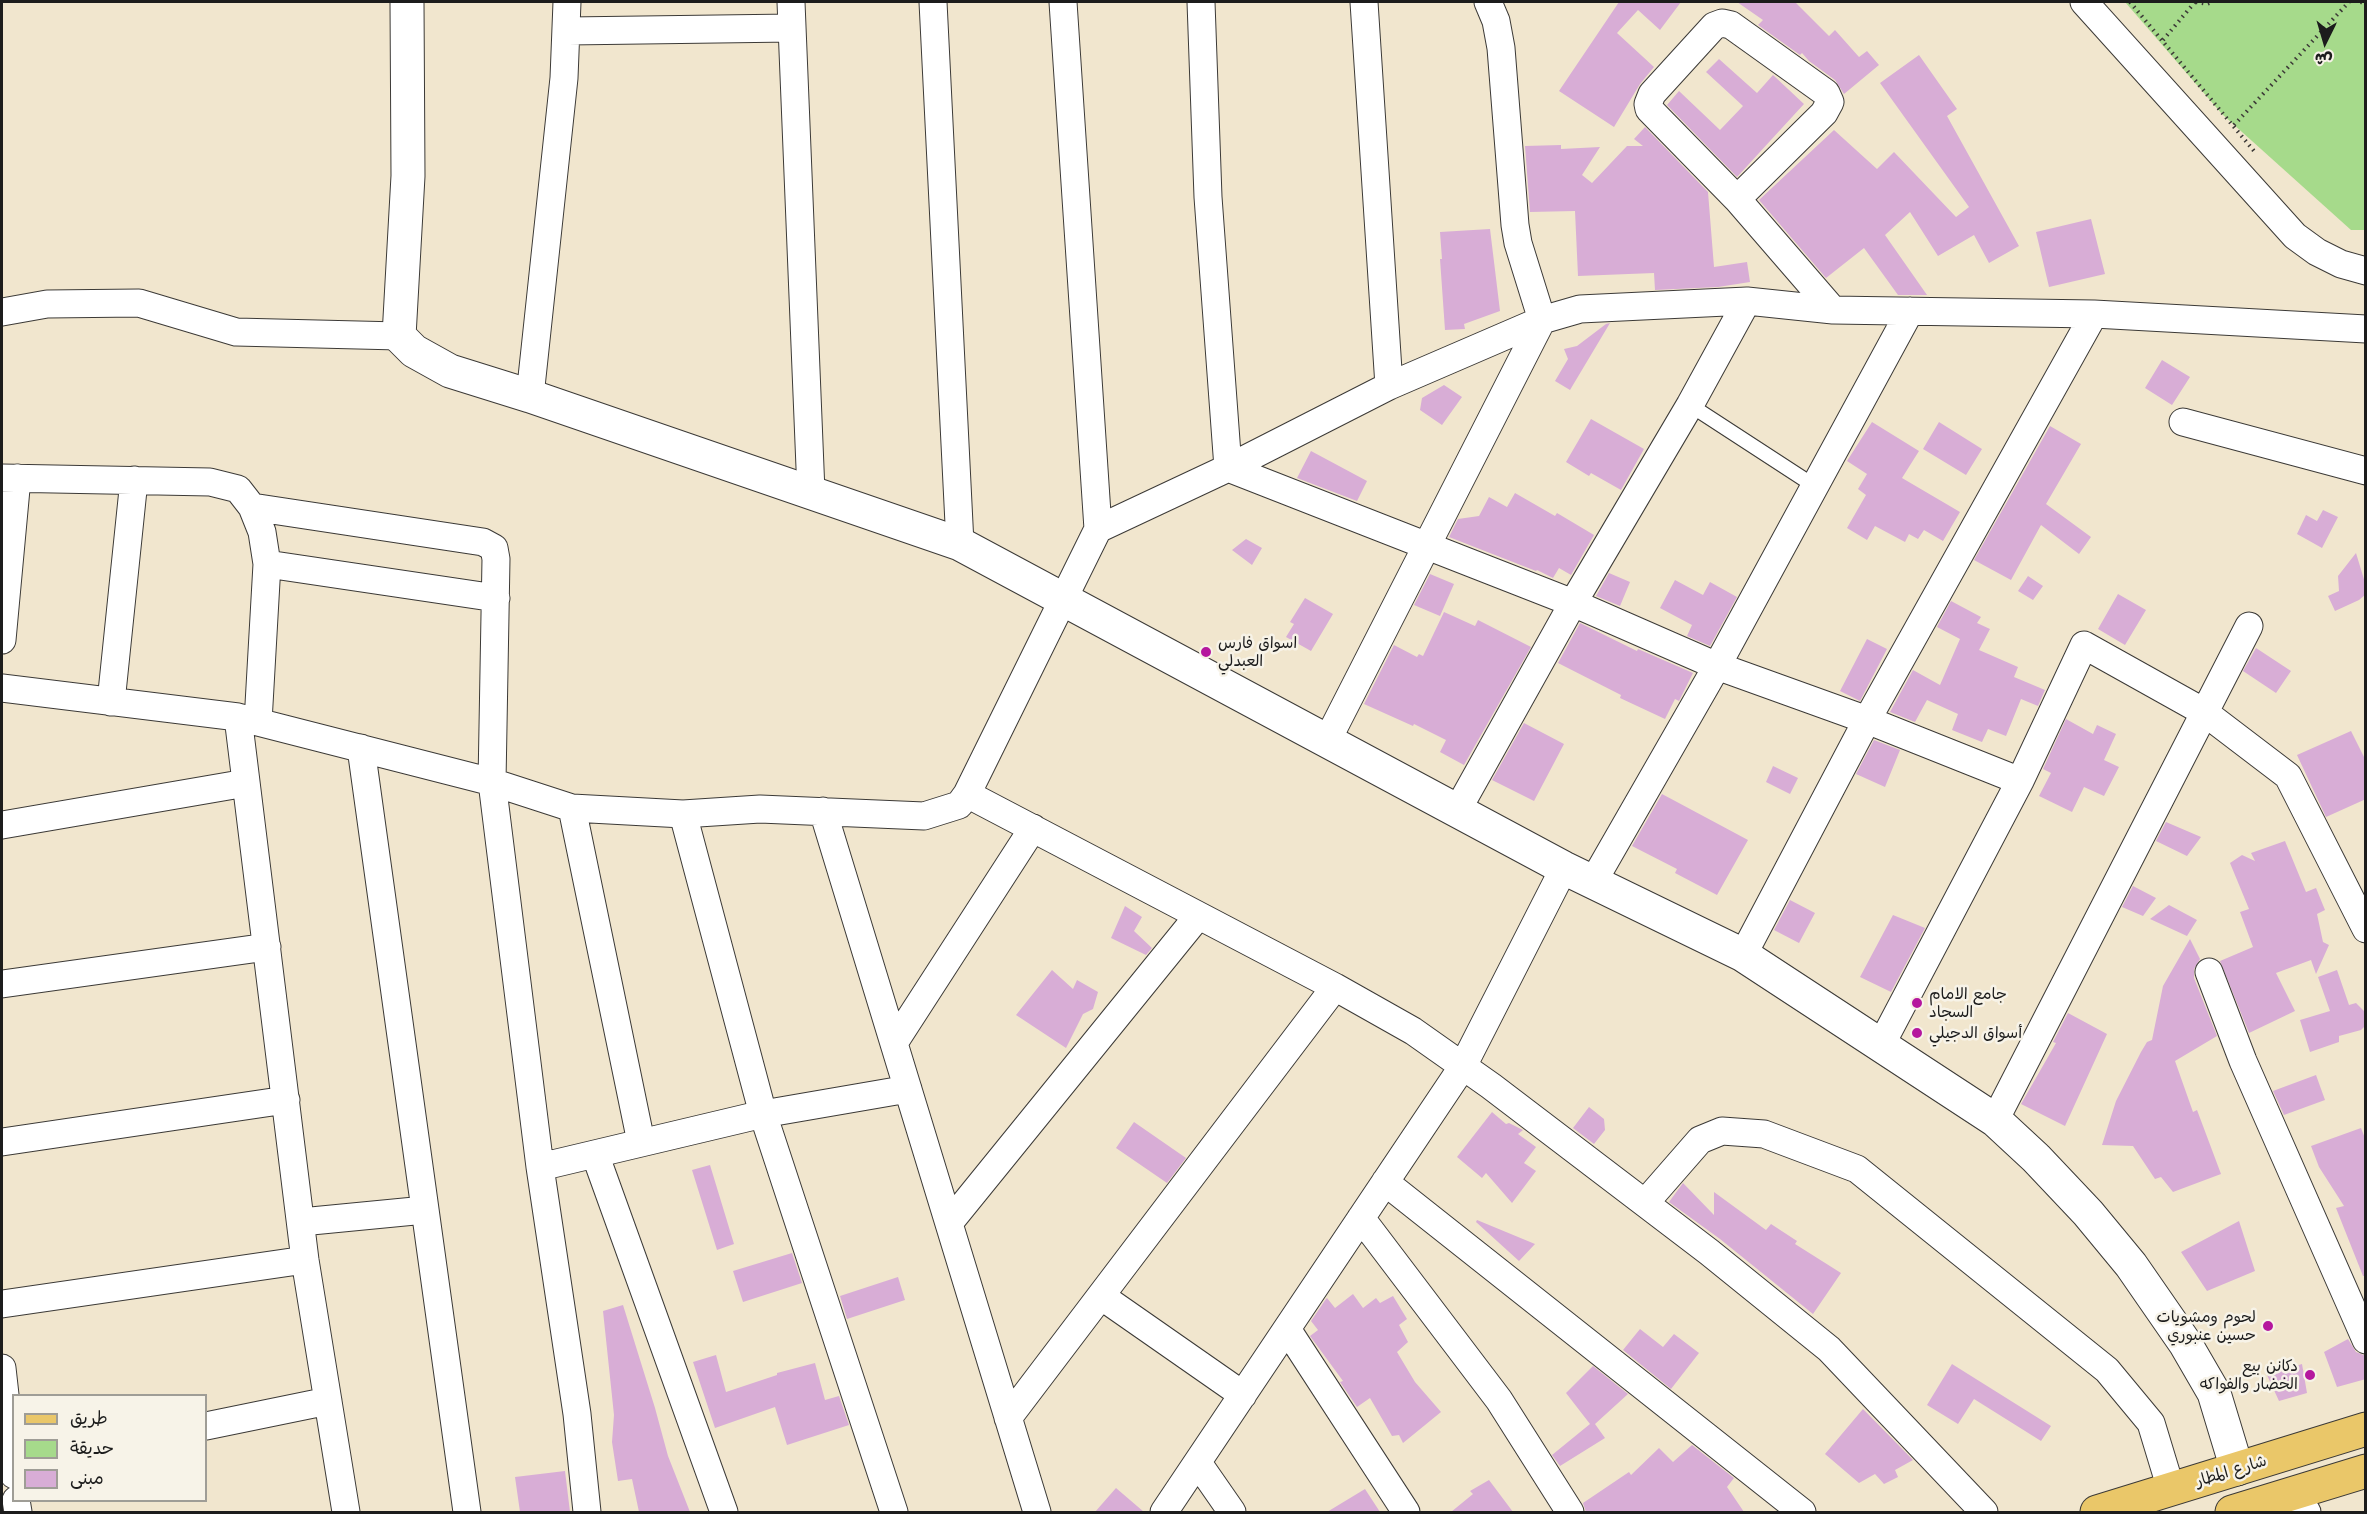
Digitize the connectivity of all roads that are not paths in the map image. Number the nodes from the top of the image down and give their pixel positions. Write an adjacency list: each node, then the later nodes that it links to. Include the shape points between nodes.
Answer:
1 (407, 2): 20 (street, via 408,177)
2 (567, 2): 10 (street)
3 (933, 2): 33 (street)
4 (1063, 2): 32 (street)
5 (1201, 2): 25 (street, via 1208,197)
6 (1364, 2): 21 (street)
7 (2084, 2): 12 (street, via 2295,236 2317,252)
8 (1486, 4): 18 (street, via 1501,48 1518,243)
9 (791, 15): 10 (street); 30 (street)
10 (568, 31): 22 (street)
11 (1737, 198): 11 (street, via 1648,104 1660,85 1714,26 1722,23 1731,25 1826,93 1830,102 1824,113); 14 (street)
12 (2366, 271)
13 (1747, 301): 14 (street); 18 (street, via 1580,309); 23 (street)
14 (1833, 310): 15 (street)
15 (1910, 311): 17 (street); 29 (street)
16 (2, 312): 20 (street, via 47,304 139,303 236,332)
17 (2094, 314): 19 (street); 46 (street)
18 (1542, 320): 21 (street); 34 (street)
19 (2366, 329)
20 (399, 336): 22 (street, via 414,351 450,371)
21 (1389, 386): 25 (street)
22 (530, 396): 30 (street)
23 (1690, 405): 29 (lane); 38 (street)
24 (2182, 422): 26 (street)
25 (1228, 468): 32 (street); 34 (street)
26 (2366, 471)
27 (9, 478): 28 (street); 40 (street)
28 (134, 480): 31 (street, via 210,482 238,489); 43 (street)
29 (1816, 487): 41 (street)
30 (811, 492): 33 (street)
31 (252, 507): 35 (street, via 262,532); 36 (street, via 483,542 494,548)
32 (1098, 529): 37 (street)
33 (960, 544): 37 (street)
34 (1426, 546): 38 (street); 47 (street)
35 (267, 564): 36 (street); 45 (street)
36 (496, 598): 50 (street)
37 (1064, 599): 47 (street); 52 (street)
38 (1573, 603): 41 (street); 54 (street)
39 (2248, 626): 44 (street)
40 (2, 640)
41 (1717, 666): 46 (street); 60 (street)
42 (2, 688): 43 (street)
43 (111, 702): 45 (street)
44 (2204, 712): 49 (street, via 2084,645); 62 (street, via 2288,776); 74 (street)
45 (248, 720): 48 (street); 51 (street)
46 (1867, 720): 49 (street); 64 (street)
47 (1328, 739): 54 (street)
48 (361, 748): 50 (street); 81 (street)
49 (2020, 781): 69 (street)
50 (492, 782): 53 (street); 78 (street)
51 (246, 783): 57 (street); 63 (street)
52 (967, 794): 55 (street, via 959,805 924,816); 58 (street)
53 (572, 808): 56 (street); 76 (street)
54 (1458, 809): 59 (street)
55 (823, 811): 56 (street, via 760,809); 68 (street)
56 (683, 814): 73 (street)
57 (2, 825)
58 (1033, 828): 61 (street); 68 (street)
59 (1564, 868): 60 (street); 70 (street)
60 (1593, 882): 64 (street)
61 (1198, 916): 67 (street); 84 (street)
62 (2366, 929)
63 (267, 947): 66 (street); 72 (street)
64 (1743, 955): 69 (street)
65 (2209, 972): 89 (street, via 2243,1061)
66 (2, 984)
67 (1335, 987): 70 (street, via 1413,1031); 86 (street)
68 (894, 1043): 71 (street)
69 (1881, 1045): 74 (street)
70 (1463, 1066): 79 (street); 80 (street)
71 (908, 1089): 73 (street); 84 (street)
72 (286, 1100): 75 (street); 83 (street)
73 (763, 1114): 76 (street); 106 (street)
74 (1995, 1120): 98 (street, via 2088,1213 2131,1265 2214,1393)
75 (2, 1142)
76 (640, 1142): 77 (street)
77 (595, 1154): 78 (street); 105 (street)
78 (540, 1167): 104 (street, via 577,1414)
79 (1385, 1182): 82 (street); 112 (street)
80 (1645, 1203): 100 (street, via 1700,1140 1722,1131 1764,1134 1857,1169 2107,1370 2151,1423); 113 (street, via 1829,1349)
81 (425, 1210): 83 (street); 103 (street)
82 (1361, 1218): 88 (street); 111 (street, via 1499,1400)
83 (301, 1222): 85 (street)
84 (949, 1223): 93 (street)
85 (305, 1260): 87 (street); 92 (street)
86 (1101, 1296): 91 (street); 93 (street)
87 (2, 1304)
88 (1287, 1329): 91 (street); 110 (street)
89 (2366, 1340)
90 (2, 1368): 97 (street)
91 (1243, 1395): 96 (street)
92 (328, 1401): 94 (street); 102 (street)
93 (1008, 1418): 107 (street)
94 (207, 1426)
95 (2366, 1429): 98 (main road, شارع المطار)
96 (1198, 1462): 108 (street); 109 (street)
97 (10, 1468)
98 (2237, 1469): 100 (main road, شارع المطار)
99 (2366, 1471): 101 (main road)
100 (2170, 1489): 114 (main road, شارع المطار)
101 (2301, 1503): 115 (main road)
102 (339, 1510)
103 (467, 1512)
104 (587, 1512)
105 (724, 1512)
106 (894, 1512)
107 (1037, 1512)
108 (1164, 1512)
109 (1232, 1512)
110 (1406, 1512)
111 (1570, 1512)
112 (1802, 1512)
113 (1984, 1512)
114 (2097, 1512)
115 (2232, 1512)

